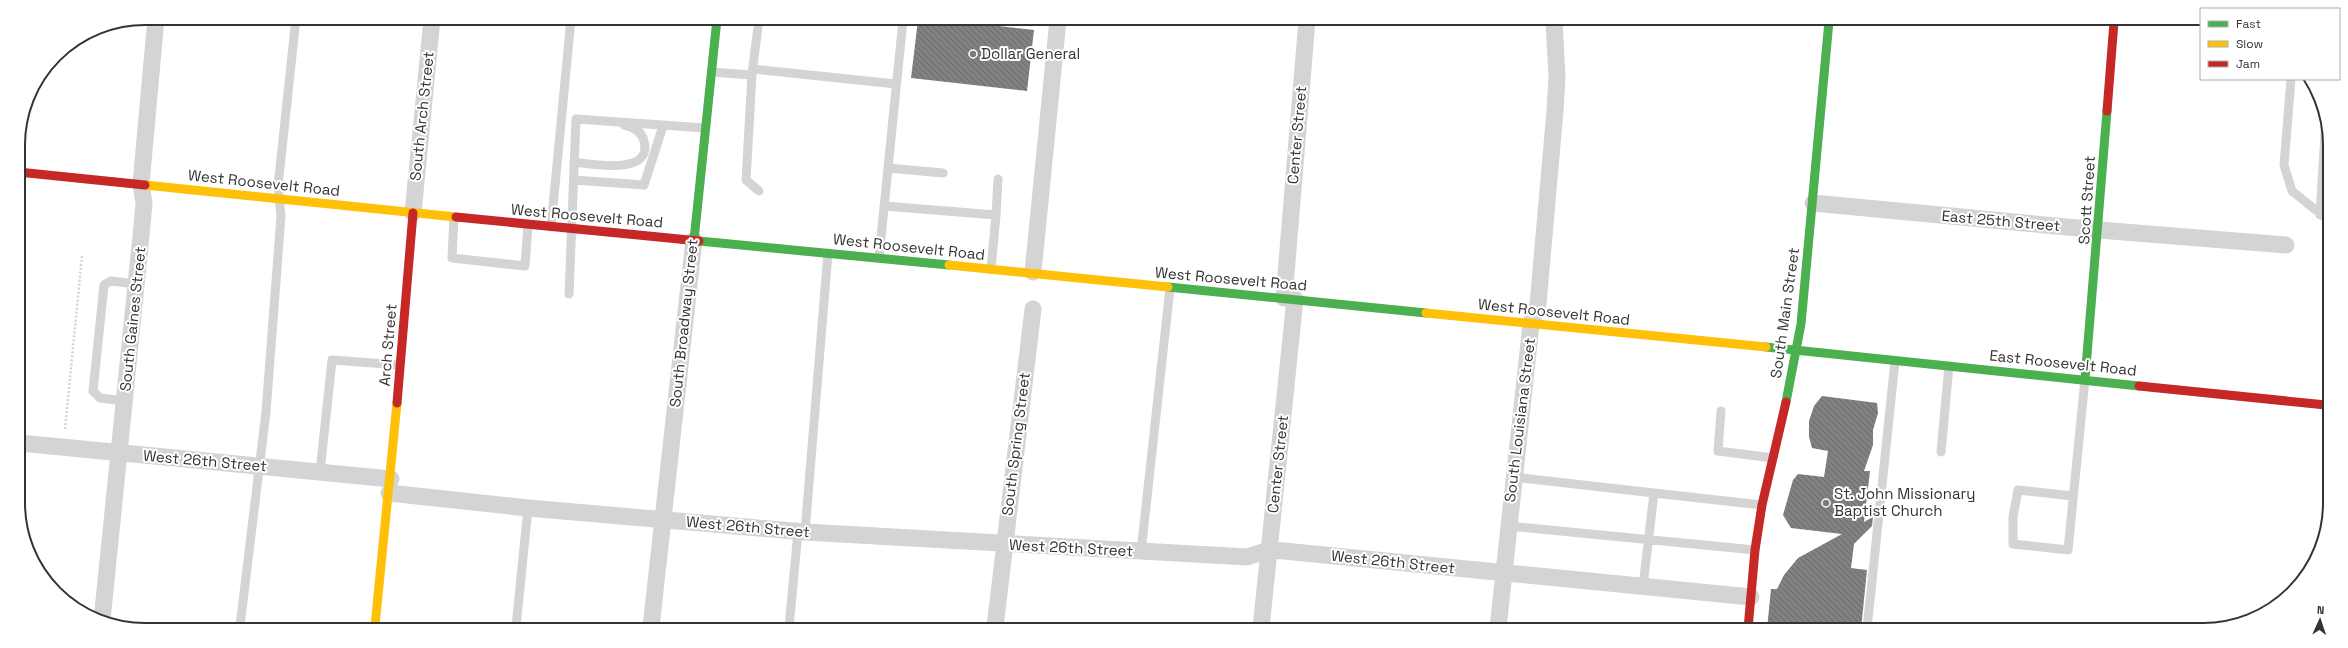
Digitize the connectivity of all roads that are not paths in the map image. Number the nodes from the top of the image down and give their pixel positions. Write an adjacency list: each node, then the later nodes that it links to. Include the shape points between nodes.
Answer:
1 (155, 25): 28 (street, South Gaines Street)
2 (295, 25): 30 (lane, via 278,186)
3 (431, 25): 33 (street, South Arch Street)
4 (570, 25): 17 (lane)
5 (716, 25): 13 (main road, South Broadway Street)
6 (758, 25): 14 (lane)
7 (902, 25): 16 (lane)
8 (1058, 25): 46 (street)
9 (1307, 25): 50 (street, Center Street)
10 (1554, 25): 52 (street, South Louisiana Street, via 1557,78 1555,111 1538,304)
11 (1829, 25): 31 (main road, South Main Street)
12 (2114, 25): 40 (main road, Scott Street)
13 (711, 72): 14 (lane); 21 (main road, South Broadway Street)
14 (753, 72): 16 (lane); 29 (lane, via 746,180)
15 (2291, 80): 36 (lane, via 2284,165 2292,191)
16 (896, 84): 23 (lane)
17 (562, 118): 19 (lane); 38 (lane)
18 (593, 118): 19 (lane); 20 (lane); 22 (lane, via 638,130 644,142 641,159 632,165)
19 (576, 119): 22 (lane)
20 (663, 126): 21 (lane); 27 (lane, via 644,185)
21 (705, 128): 41 (main road, South Broadway Street)
22 (574, 162): 27 (lane)
23 (888, 168): 25 (lane); 32 (lane)
24 (25, 173): 28 (main road, West Roosevelt Road)
25 (943, 173)
26 (998, 179): 34 (lane)
27 (574, 180): 39 (lane)
28 (141, 184): 30 (main road, West Roosevelt Road); 47 (street, South Gaines Street, via 144,203)
29 (759, 191)
30 (280, 198): 33 (main road, West Roosevelt Road); 65 (lane, via 276,294)
31 (1813, 203): 40 (street, East 25th Street); 53 (main road, South Main Street)
32 (884, 206): 34 (lane); 44 (lane)
33 (413, 213): 35 (main road, West Roosevelt Road); 55 (main road, Arch Street)
34 (996, 215): 45 (lane)
35 (454, 217): 37 (main road, West Roosevelt Road); 37 (lane, via 452,258 459,259 525,266)
36 (2323, 217)
37 (528, 225): 38 (main road, West Roosevelt Road)
38 (551, 227): 39 (main road, West Roosevelt Road)
39 (572, 229): 41 (main road, West Roosevelt Road); 49 (lane)
40 (2099, 230): 42 (street, East 25th Street); 57 (main road, Scott Street)
41 (694, 240): 43 (main road, West Roosevelt Road); 73 (street, South Broadway Street)
42 (2286, 245)
43 (828, 253): 44 (main road, West Roosevelt Road); 75 (lane)
44 (879, 257): 45 (main road, West Roosevelt Road)
45 (991, 269): 46 (main road, West Roosevelt Road)
46 (1033, 272): 48 (main road, West Roosevelt Road)
47 (136, 284): 58 (street, South Gaines Street); 58 (lane, via 111,281 104,286 93,391 100,398)
48 (1170, 288): 50 (main road, West Roosevelt Road); 80 (lane)
49 (569, 294)
50 (1290, 299): 52 (main road, West Roosevelt Road); 78 (street, Center Street)
51 (1033, 309): 77 (street, South Spring Street)
52 (1531, 324): 53 (main road, West Roosevelt Road); 67 (street, South Louisiana Street)
53 (1797, 350): 54 (main road, East Roosevelt Road); 64 (main road, South Main Street)
54 (1895, 359): 56 (main road, East Roosevelt Road); 94 (lane)
55 (400, 365): 66 (lane, via 332,360); 68 (main road, Arch Street)
56 (1949, 365): 57 (main road, East Roosevelt Road); 62 (lane)
57 (2085, 379): 59 (main road, East Roosevelt Road); 70 (lane)
58 (124, 401): 63 (street, South Gaines Street)
59 (2323, 404)
60 (1720, 411): 64 (lane, via 1718,451)
61 (25, 444): 63 (street, West 26th Street)
62 (1941, 452)
63 (119, 453): 65 (street, West 26th Street); 84 (street, South Gaines Street)
64 (1773, 458): 71 (main road, South Main Street)
65 (260, 466): 66 (street, West 26th Street); 85 (lane)
66 (320, 472): 68 (street, West 26th Street)
67 (1513, 477): 69 (lane); 74 (street, South Louisiana Street)
68 (390, 486): 72 (street, West 26th Street); 86 (main road, Arch Street)
69 (1654, 493): 71 (lane); 76 (lane)
70 (2073, 496): 70 (lane, via 2068,550 2013,544 2013,517 2018,490)
71 (1762, 505): 79 (main road, South Main Street)
72 (528, 508): 73 (street, West 26th Street); 87 (lane)
73 (662, 518): 75 (street, West 26th Street); 88 (street, South Broadway Street)
74 (1508, 526): 76 (lane); 81 (street, South Louisiana Street)
75 (802, 532): 77 (street, West 26th Street); 89 (lane)
76 (1647, 539): 79 (lane); 82 (lane)
77 (1003, 544): 80 (street, West 26th Street); 90 (street, South Spring Street)
78 (1269, 550): 80 (street, West 26th Street, via 1247,557); 81 (street, West 26th Street); 91 (street, Center Street)
79 (1755, 550): 83 (main road, South Main Street)
80 (1141, 552)
81 (1502, 573): 82 (street, West 26th Street); 92 (street, South Louisiana Street)
82 (1643, 586): 83 (street, West 26th Street)
83 (1751, 597): 93 (main road, South Main Street)
84 (102, 615)
85 (240, 623)
86 (375, 623)
87 (516, 623)
88 (651, 623)
89 (790, 623)
90 (995, 623)
91 (1262, 623)
92 (1498, 623)
93 (1749, 623)
94 (1868, 623)

